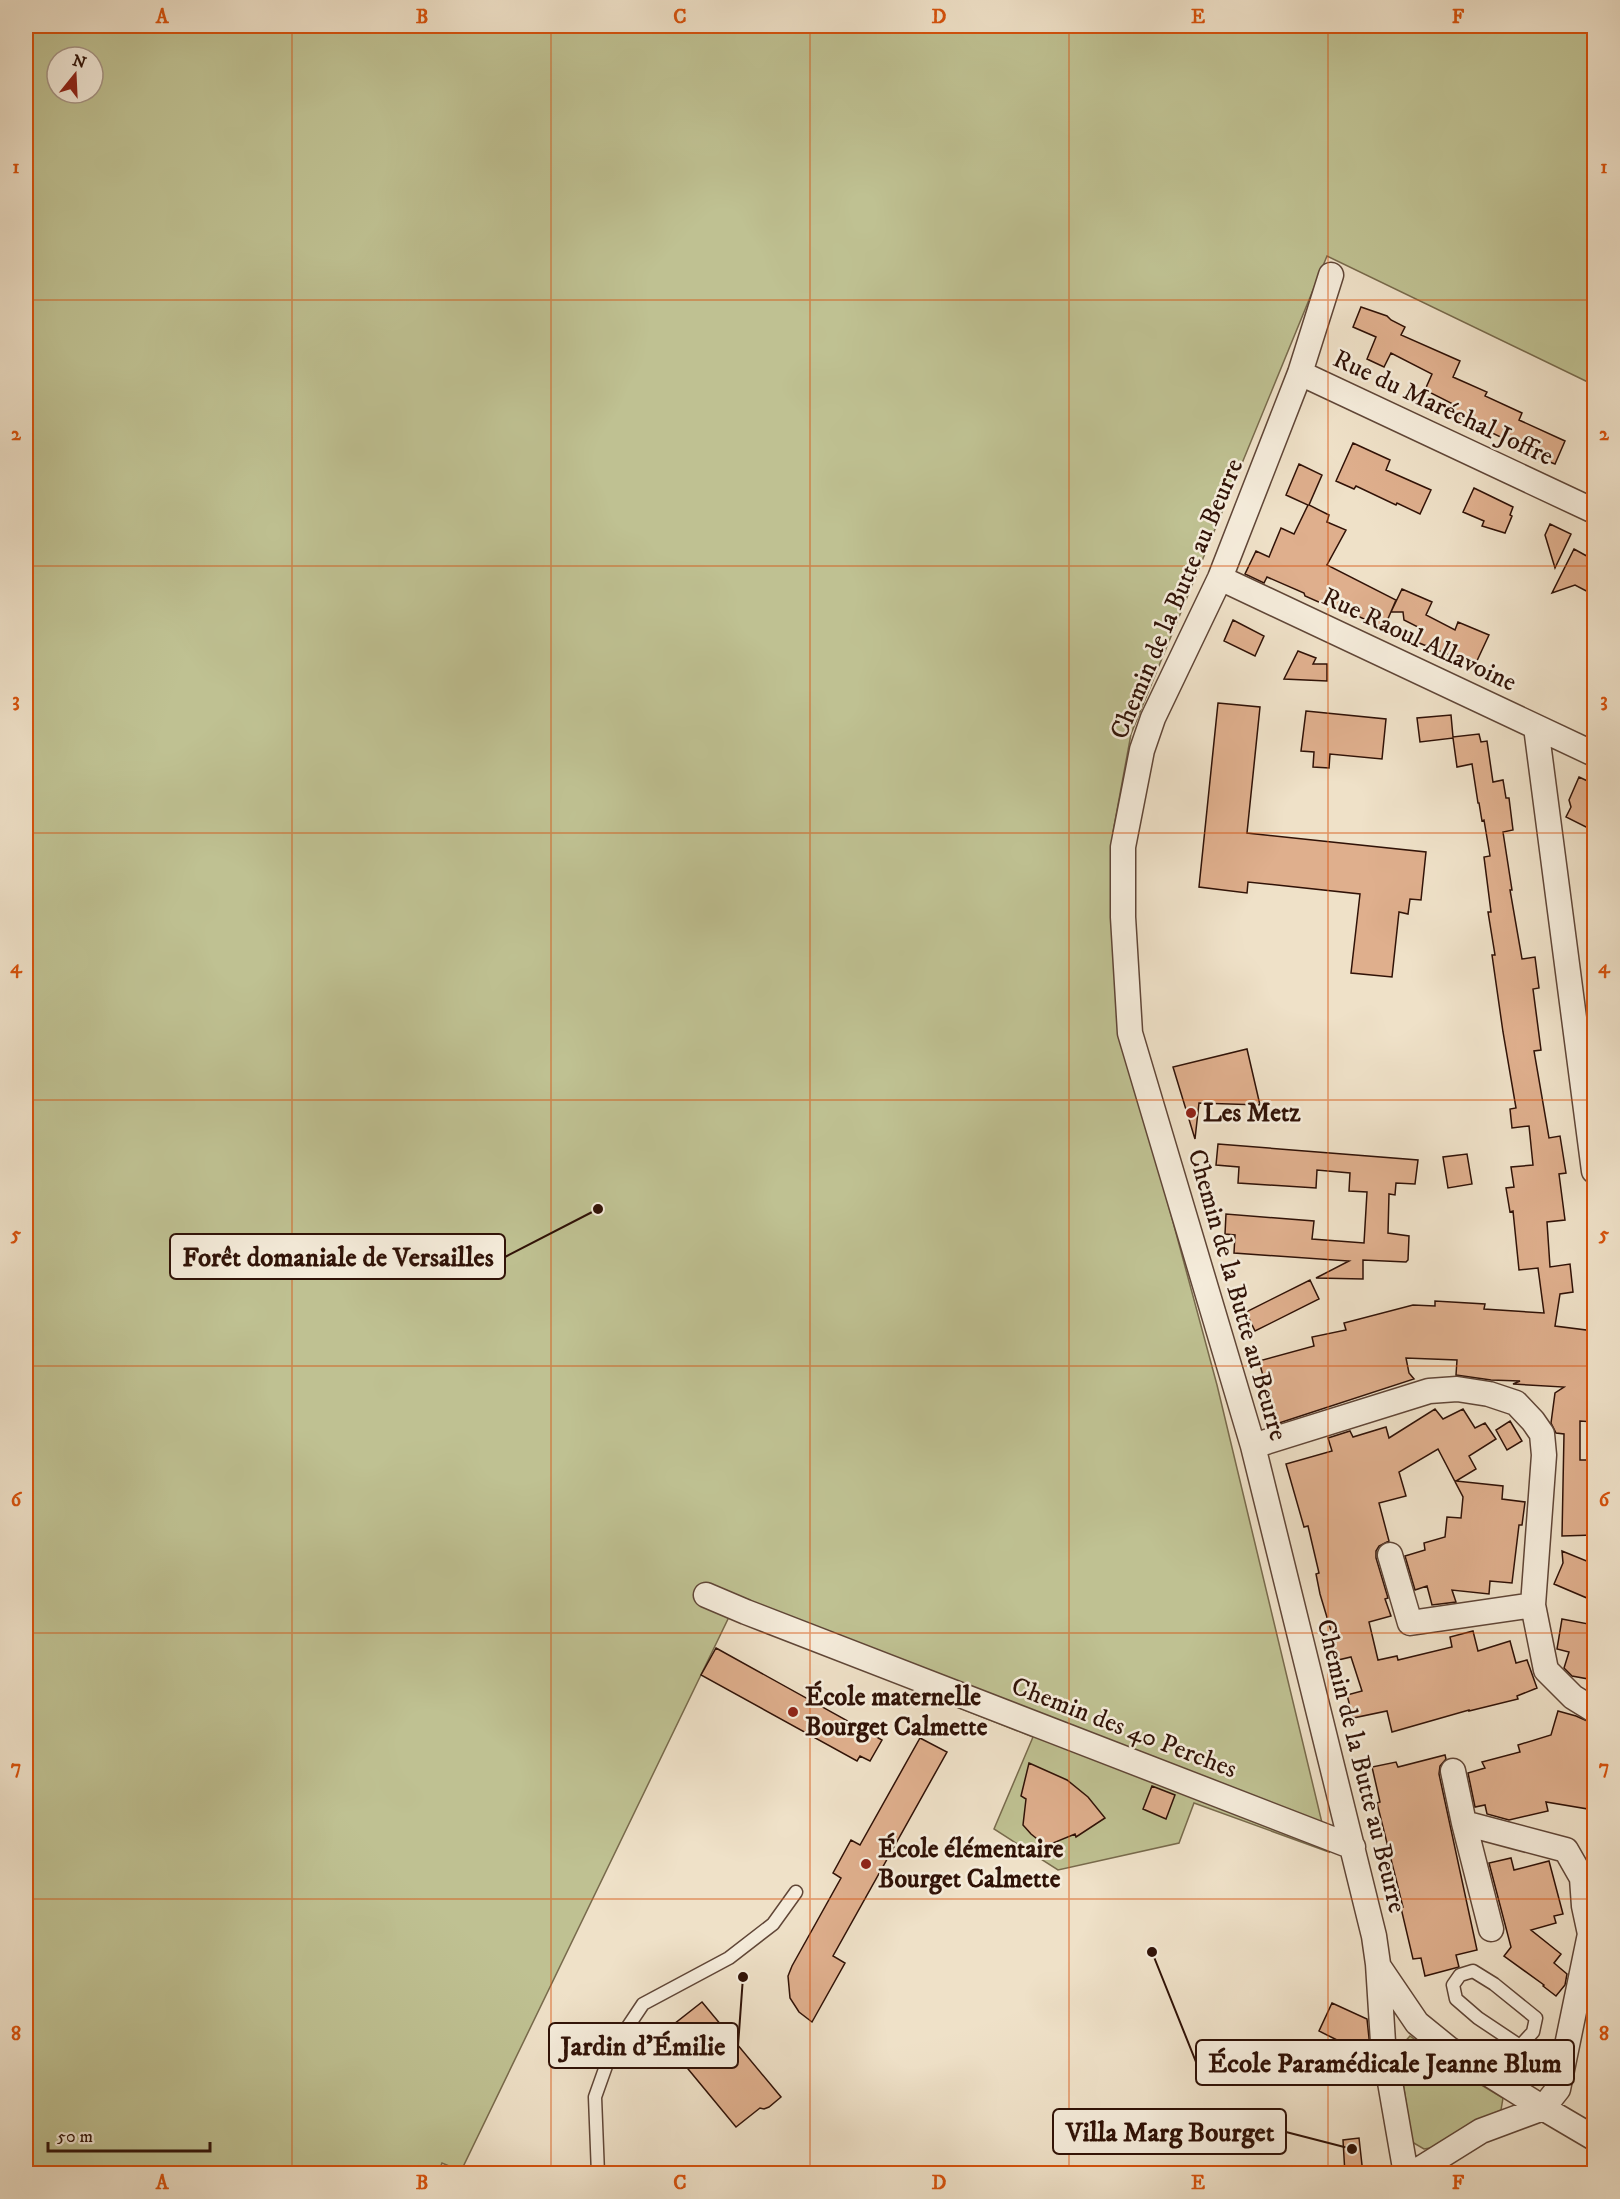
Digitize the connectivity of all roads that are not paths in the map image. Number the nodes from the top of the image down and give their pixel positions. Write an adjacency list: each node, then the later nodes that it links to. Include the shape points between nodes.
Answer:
1 (1331, 275): 2 (street, Chemin de la Butte au Beurre)
2 (1300, 373): 3 (street, Rue du Maréchal Joffre); 4 (street, Chemin de la Butte au Beurre)
3 (1594, 511)
4 (1220, 578): 5 (street, Rue Raoul Allavoine); 10 (street, Chemin de la Butte au Beurre, via 1153,718 1142,750 1123,847 1123,916 1130,1033)
5 (1536, 727): 6 (street, Rue Raoul Allavoine); 7 (street)
6 (1594, 754)
7 (1571, 988): 8 (street); 9 (street)
8 (1594, 999)
9 (1594, 1171)
10 (1253, 1446): 13 (street, via 1429,1391 1457,1389 1489,1394 1516,1404 1542,1434 1544,1455); 17 (street, Chemin de la Butte au Beurre)
11 (1390, 1555): 13 (street, via 1410,1623)
12 (706, 1595): 17 (street, Chemin des 40 Perches)
13 (1533, 1605): 14 (street, via 1546,1670 1573,1697)
14 (1594, 1710)
15 (1453, 1772): 16 (street)
16 (1464, 1823): 18 (street, via 1566,1850); 20 (street)
17 (1353, 1847): 22 (street, Chemin de la Butte au Beurre)
18 (1588, 1882): 21 (street, via 1584,1906)
19 (796, 1892): 29 (lane, via 773,1924 729,1958 643,2004 611,2052 595,2097)
20 (1491, 1929)
21 (1592, 1932): 27 (street, via 1558,2089)
22 (1378, 1964): 23 (street, Chemin de la Butte au Beurre); 24 (street, Chemin de la Butte au Beurre)
23 (1417, 2023): 24 (street); 26 (street, Chemin de la Butte au Beurre, via 1449,2049)
24 (1383, 2042): 30 (street, Chemin de la Butte au Beurre)
25 (1520, 2046): 25 (lane, via 1456,1999 1453,1985 1460,1975 1473,1971 1536,2018 1533,2032); 26 (lane)
26 (1516, 2092): 27 (street, Chemin de la Butte au Beurre)
27 (1543, 2108): 28 (street, Chemin de la Butte au Beurre); 31 (street, via 1481,2131)
28 (1594, 2138)
29 (598, 2174)
30 (1406, 2174)
31 (1412, 2174)

